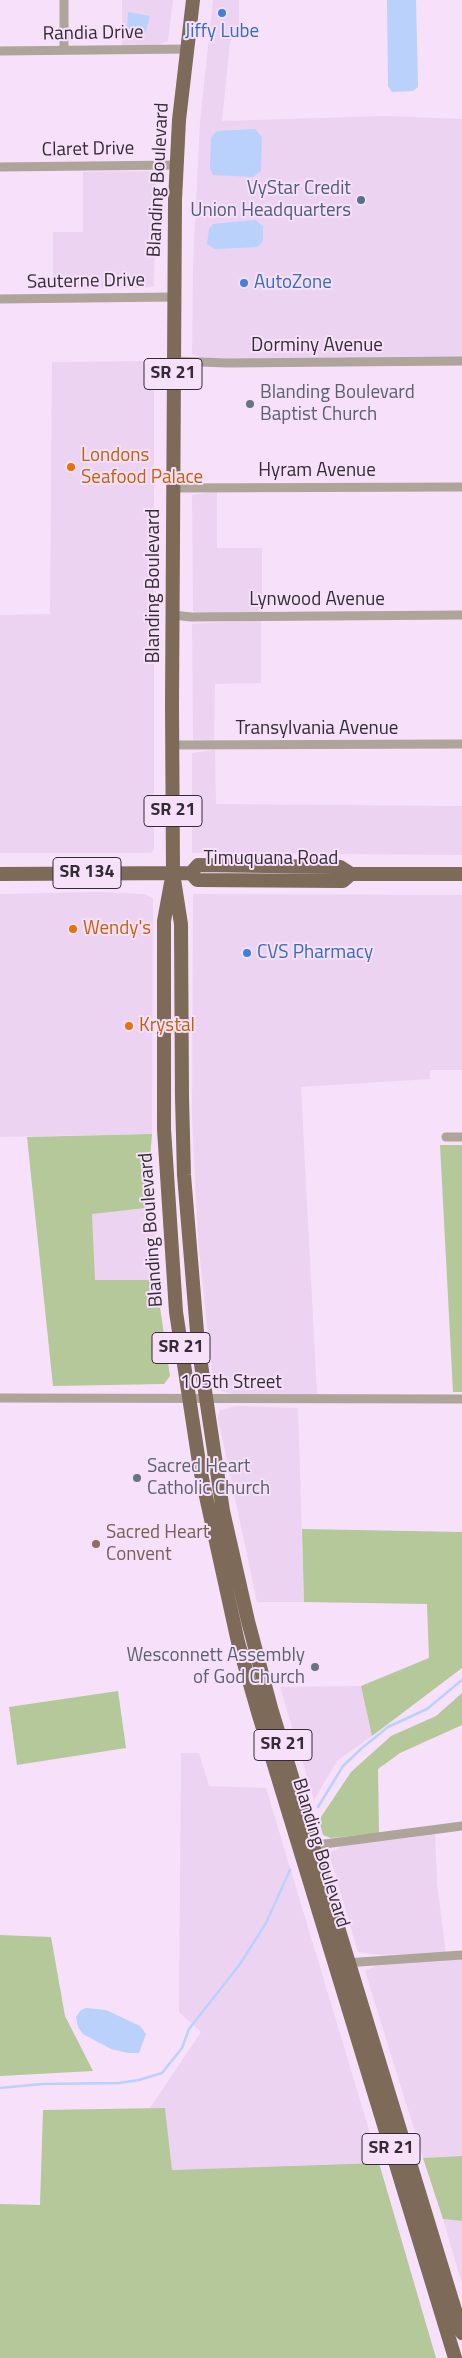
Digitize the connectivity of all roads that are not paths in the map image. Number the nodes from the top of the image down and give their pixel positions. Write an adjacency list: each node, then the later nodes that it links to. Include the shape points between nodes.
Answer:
1 (64, 0): 4 (street)
2 (192, 0): 3 (main road, Blanding Boulevard / SR 21)
3 (186, 49): 4 (street, Randia Drive); 6 (main road, Blanding Boulevard / SR 21)
4 (64, 50): 5 (street, Randia Drive)
5 (0, 51)
6 (176, 165): 7 (street, Claret Drive); 8 (main road, Blanding Boulevard / SR 21)
7 (0, 168)
8 (173, 297): 9 (street, Sauterne Drive); 10 (main road, Blanding Boulevard / SR 21)
9 (0, 299)
10 (173, 360): 11 (street, Dorminy Avenue, via 227,363); 13 (main road, Blanding Boulevard / SR 21)
11 (462, 361)
12 (462, 487): 13 (street, Hyram Avenue)
13 (173, 488): 14 (main road, Blanding Boulevard / SR 21)
14 (173, 615): 15 (street, Lynwood Avenue); 17 (main road, Blanding Boulevard / SR 21)
15 (462, 615)
16 (462, 744): 17 (street, Transylvania Avenue)
17 (172, 745): 18 (main road, Blanding Boulevard / SR 21)
18 (173, 873): 19 (main road, Timuquana Road / SR 134); 20 (main road, Timuquana Road / SR 134, via 191,873 198,866 340,867 351,874); 23 (main road, Blanding Boulevard / SR 21, via 164,921); 24 (main road, Blanding Boulevard / SR 21, via 181,924)
19 (0, 874)
20 (462, 874)
21 (462, 1136): 22 (street)
22 (446, 1137)
23 (165, 1150): 24 (main road, via 173,1165 175,1209); 25 (main road, Blanding Boulevard / SR 21)
24 (187, 1223): 26 (main road, Blanding Boulevard / SR 21)
25 (169, 1226): 26 (main road, via 183,1244); 28 (main road, Blanding Boulevard / SR 21)
26 (190, 1268): 29 (main road, Blanding Boulevard / SR 21)
27 (0, 1398): 28 (street, 105th Street)
28 (188, 1399): 29 (street, 105th Street); 31 (main road, Blanding Boulevard / SR 21, via 200,1469)
29 (204, 1399): 30 (street, 105th Street); 31 (main road, Blanding Boulevard / SR 21)
30 (462, 1400)
31 (228, 1572): 32 (main road, Blanding Boulevard / SR 21, via 238,1642)
32 (264, 1710): 34 (main road, Blanding Boulevard / SR 21); 35 (main road, Blanding Boulevard / SR 21)
33 (462, 1826): 34 (street)
34 (314, 1846): 35 (street); 37 (main road, Blanding Boulevard / SR 21)
35 (299, 1847): 38 (main road, Blanding Boulevard / SR 21)
36 (462, 1955): 37 (street)
37 (350, 1963): 38 (street); 39 (main road, Blanding Boulevard / SR 21)
38 (334, 1964): 40 (main road, Blanding Boulevard / SR 21)
39 (390, 2095): 40 (main road); 42 (main road, Blanding Boulevard / SR 21)
40 (375, 2097): 41 (main road, Blanding Boulevard / SR 21)
41 (407, 2201): 42 (main road, via 417,2211 437,2274); 44 (main road, Blanding Boulevard / SR 21)
42 (446, 2282): 43 (main road, Blanding Boulevard / SR 21)
43 (462, 2333)
44 (454, 2358)

